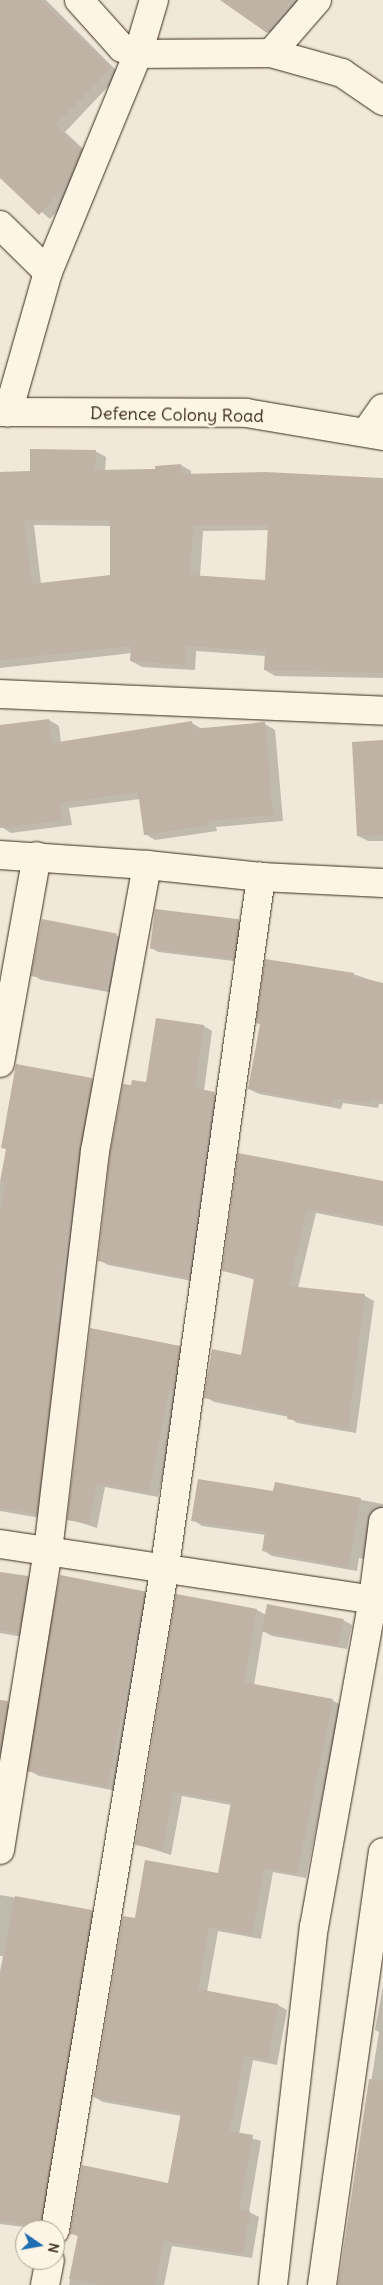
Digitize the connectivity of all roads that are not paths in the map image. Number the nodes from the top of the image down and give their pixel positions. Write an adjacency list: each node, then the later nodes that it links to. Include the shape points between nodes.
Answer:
1 (79, 0): 5 (street, via 122,48)
2 (154, 0): 5 (street)
3 (317, 0): 4 (street)
4 (271, 53): 5 (street); 6 (street, via 342,73)
5 (138, 54): 8 (street)
6 (383, 101)
7 (0, 225): 8 (street)
8 (48, 272): 10 (street)
9 (383, 408): 11 (street)
10 (4, 412): 11 (street, Defence Colony Road, via 246,413)
11 (374, 434)
12 (0, 694): 13 (street)
13 (383, 712)
14 (0, 855): 15 (street)
15 (37, 856): 16 (street); 19 (street)
16 (147, 865): 17 (street); 22 (street, via 95,1151)
17 (260, 877): 18 (street); 23 (street)
18 (383, 883)
19 (0, 1063)
20 (383, 1522): 24 (street)
21 (0, 1544): 22 (street)
22 (48, 1551): 23 (street); 25 (street)
23 (164, 1566): 24 (street); 27 (street)
24 (378, 1600): 30 (street, via 314,1927)
25 (0, 1850)
26 (383, 1852): 31 (street)
27 (56, 2220)
28 (48, 2270): 29 (street)
29 (45, 2285)
30 (272, 2285)
31 (322, 2285)

